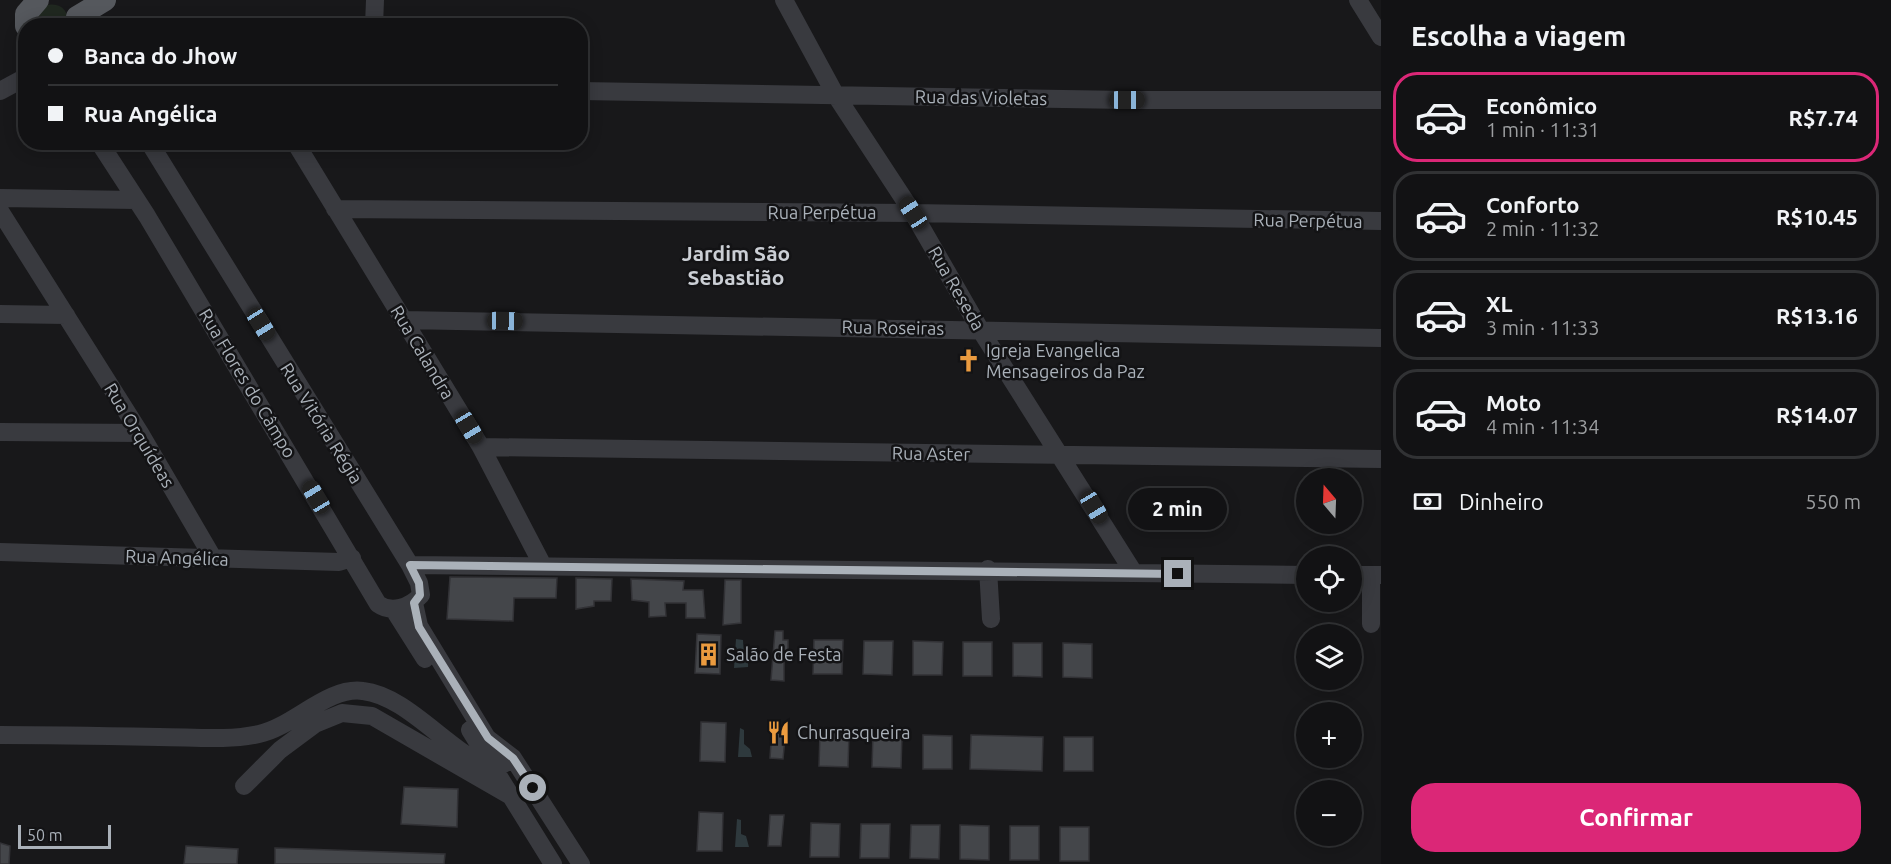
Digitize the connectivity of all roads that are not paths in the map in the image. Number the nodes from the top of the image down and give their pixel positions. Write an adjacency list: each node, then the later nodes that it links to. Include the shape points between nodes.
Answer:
1 (105, 0): 5 (main road)
2 (375, 0): 6 (street)
3 (784, 0): 11 (street, Rua Reseda)
4 (1358, 0): 7 (street)
5 (75, 18)
6 (374, 18)
7 (1381, 37)
8 (18, 80): 9 (street)
9 (0, 91)
10 (588, 91): 11 (street, Rua das Violetas)
11 (836, 94): 12 (street, Rua das Violetas); 20 (street, Rua Reseda)
12 (1381, 100)
13 (104, 150): 17 (street, Rua Flores do Câmpo)
14 (154, 150): 35 (street, Rua Vitória Régia)
15 (300, 150): 18 (street, Rua Calandra)
16 (0, 198): 17 (street)
17 (136, 200): 34 (street, Rua Flores do Câmpo)
18 (335, 209): 20 (street, Rua Perpétua); 24 (street, Rua Calandra)
19 (0, 211): 23 (street, Rua Orquídeas)
20 (913, 213): 21 (street, Rua Perpétua); 25 (street, Rua Reseda)
21 (1381, 221)
22 (0, 314): 23 (street)
23 (66, 315): 28 (street, Rua Orquídeas)
24 (404, 320): 25 (street, Rua Roseiras); 29 (street, Rua Calandra)
25 (981, 331): 26 (street, Rua Roseiras); 30 (street, Rua Reseda)
26 (1381, 338)
27 (0, 432): 28 (street)
28 (140, 433): 33 (street, Rua Orquídeas)
29 (481, 447): 30 (street, Rua Aster); 36 (street, Rua Calandra)
30 (1061, 453): 31 (street, Rua Aster); 38 (street, Rua Reseda)
31 (1381, 459)
32 (0, 552): 33 (street, Rua Angélica)
33 (213, 558): 34 (street, Rua Angélica, via 339,562)
34 (352, 558): 41 (street, Rua Flores do Câmpo, via 378,604)
35 (410, 565): 36 (street); 41 (street, Rua Vitória Régia, via 420,595)
36 (543, 566): 37 (street)
37 (988, 569): 38 (street); 42 (street)
38 (1134, 573): 39 (street)
39 (1296, 574)
40 (1376, 575): 43 (street)
41 (403, 606): 45 (street, Rua Vitória Régia, via 488,738); 46 (street)
42 (991, 619)
43 (1371, 624)
44 (0, 735): 46 (street, via 224,738 261,734 340,694 365,691 393,701 455,750)
45 (513, 758): 46 (street); 50 (street, Rua Vitória Régia)
46 (494, 770): 48 (street)
47 (244, 786): 48 (street, via 280,750 315,724 342,713 372,716)
48 (509, 795): 49 (street)
49 (553, 864)
50 (581, 864)

